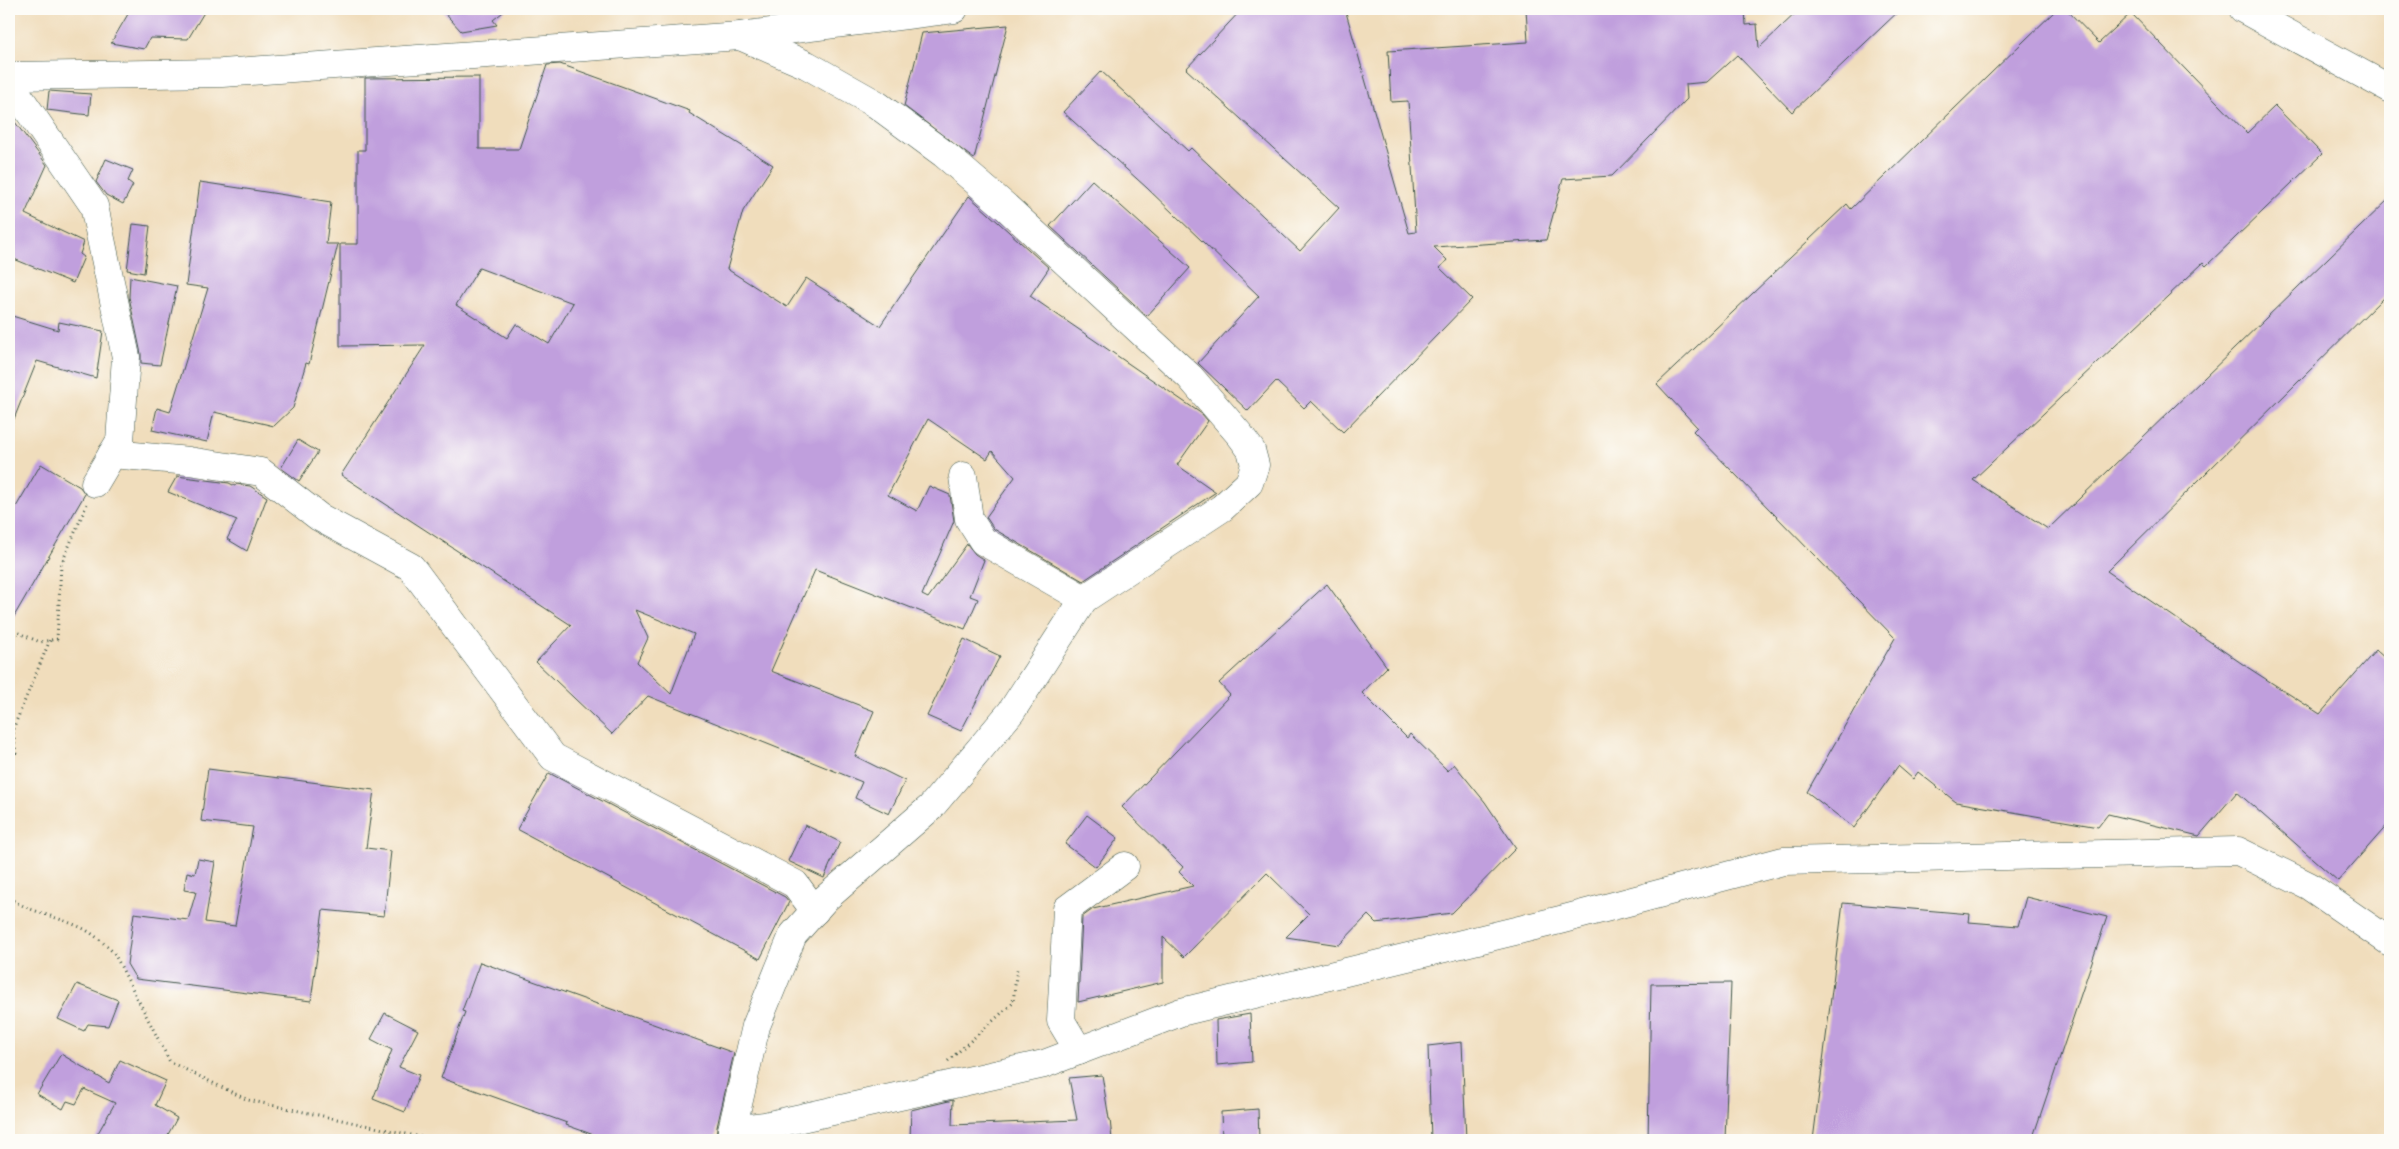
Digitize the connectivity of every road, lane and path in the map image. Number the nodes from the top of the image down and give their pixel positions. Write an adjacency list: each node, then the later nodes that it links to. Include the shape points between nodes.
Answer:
1 (954, 9): 3 (street)
2 (2243, 9): 6 (street)
3 (740, 36): 4 (street, via 222,73); 10 (street, via 807,65 876,104 944,154 1006,207 1190,378 1251,450 1256,465 1250,483 1222,508)
4 (9, 76)
5 (9, 82): 7 (street, via 94,206 126,358 120,441)
6 (2390, 89)
7 (112, 454): 9 (street); 16 (street, via 189,460 261,472 319,517 411,567 553,757 795,884)
8 (963, 476): 10 (street, via 969,519 983,541)
9 (96, 483): 12 (path, via 61,565 57,639)
10 (1084, 599): 16 (street, via 1011,712 931,807)
11 (9, 629): 12 (path, via 40,642)
12 (50, 640): 13 (path, via 13,729 16,754)
13 (9, 761)
14 (1126, 866): 19 (street, via 1067,909 1061,1021)
15 (9, 898): 22 (path, via 83,929 114,953 170,1062 248,1100)
16 (815, 911): 21 (street, via 793,935 756,1026)
17 (2390, 942): 19 (street, via 2309,886 2238,851 1783,861 1181,1012)
18 (1017, 968): 20 (path, via 1013,1003 943,1065)
19 (1079, 1051): 20 (street, via 1044,1064)
20 (944, 1087): 21 (street)
21 (731, 1135)
22 (435, 1140)

